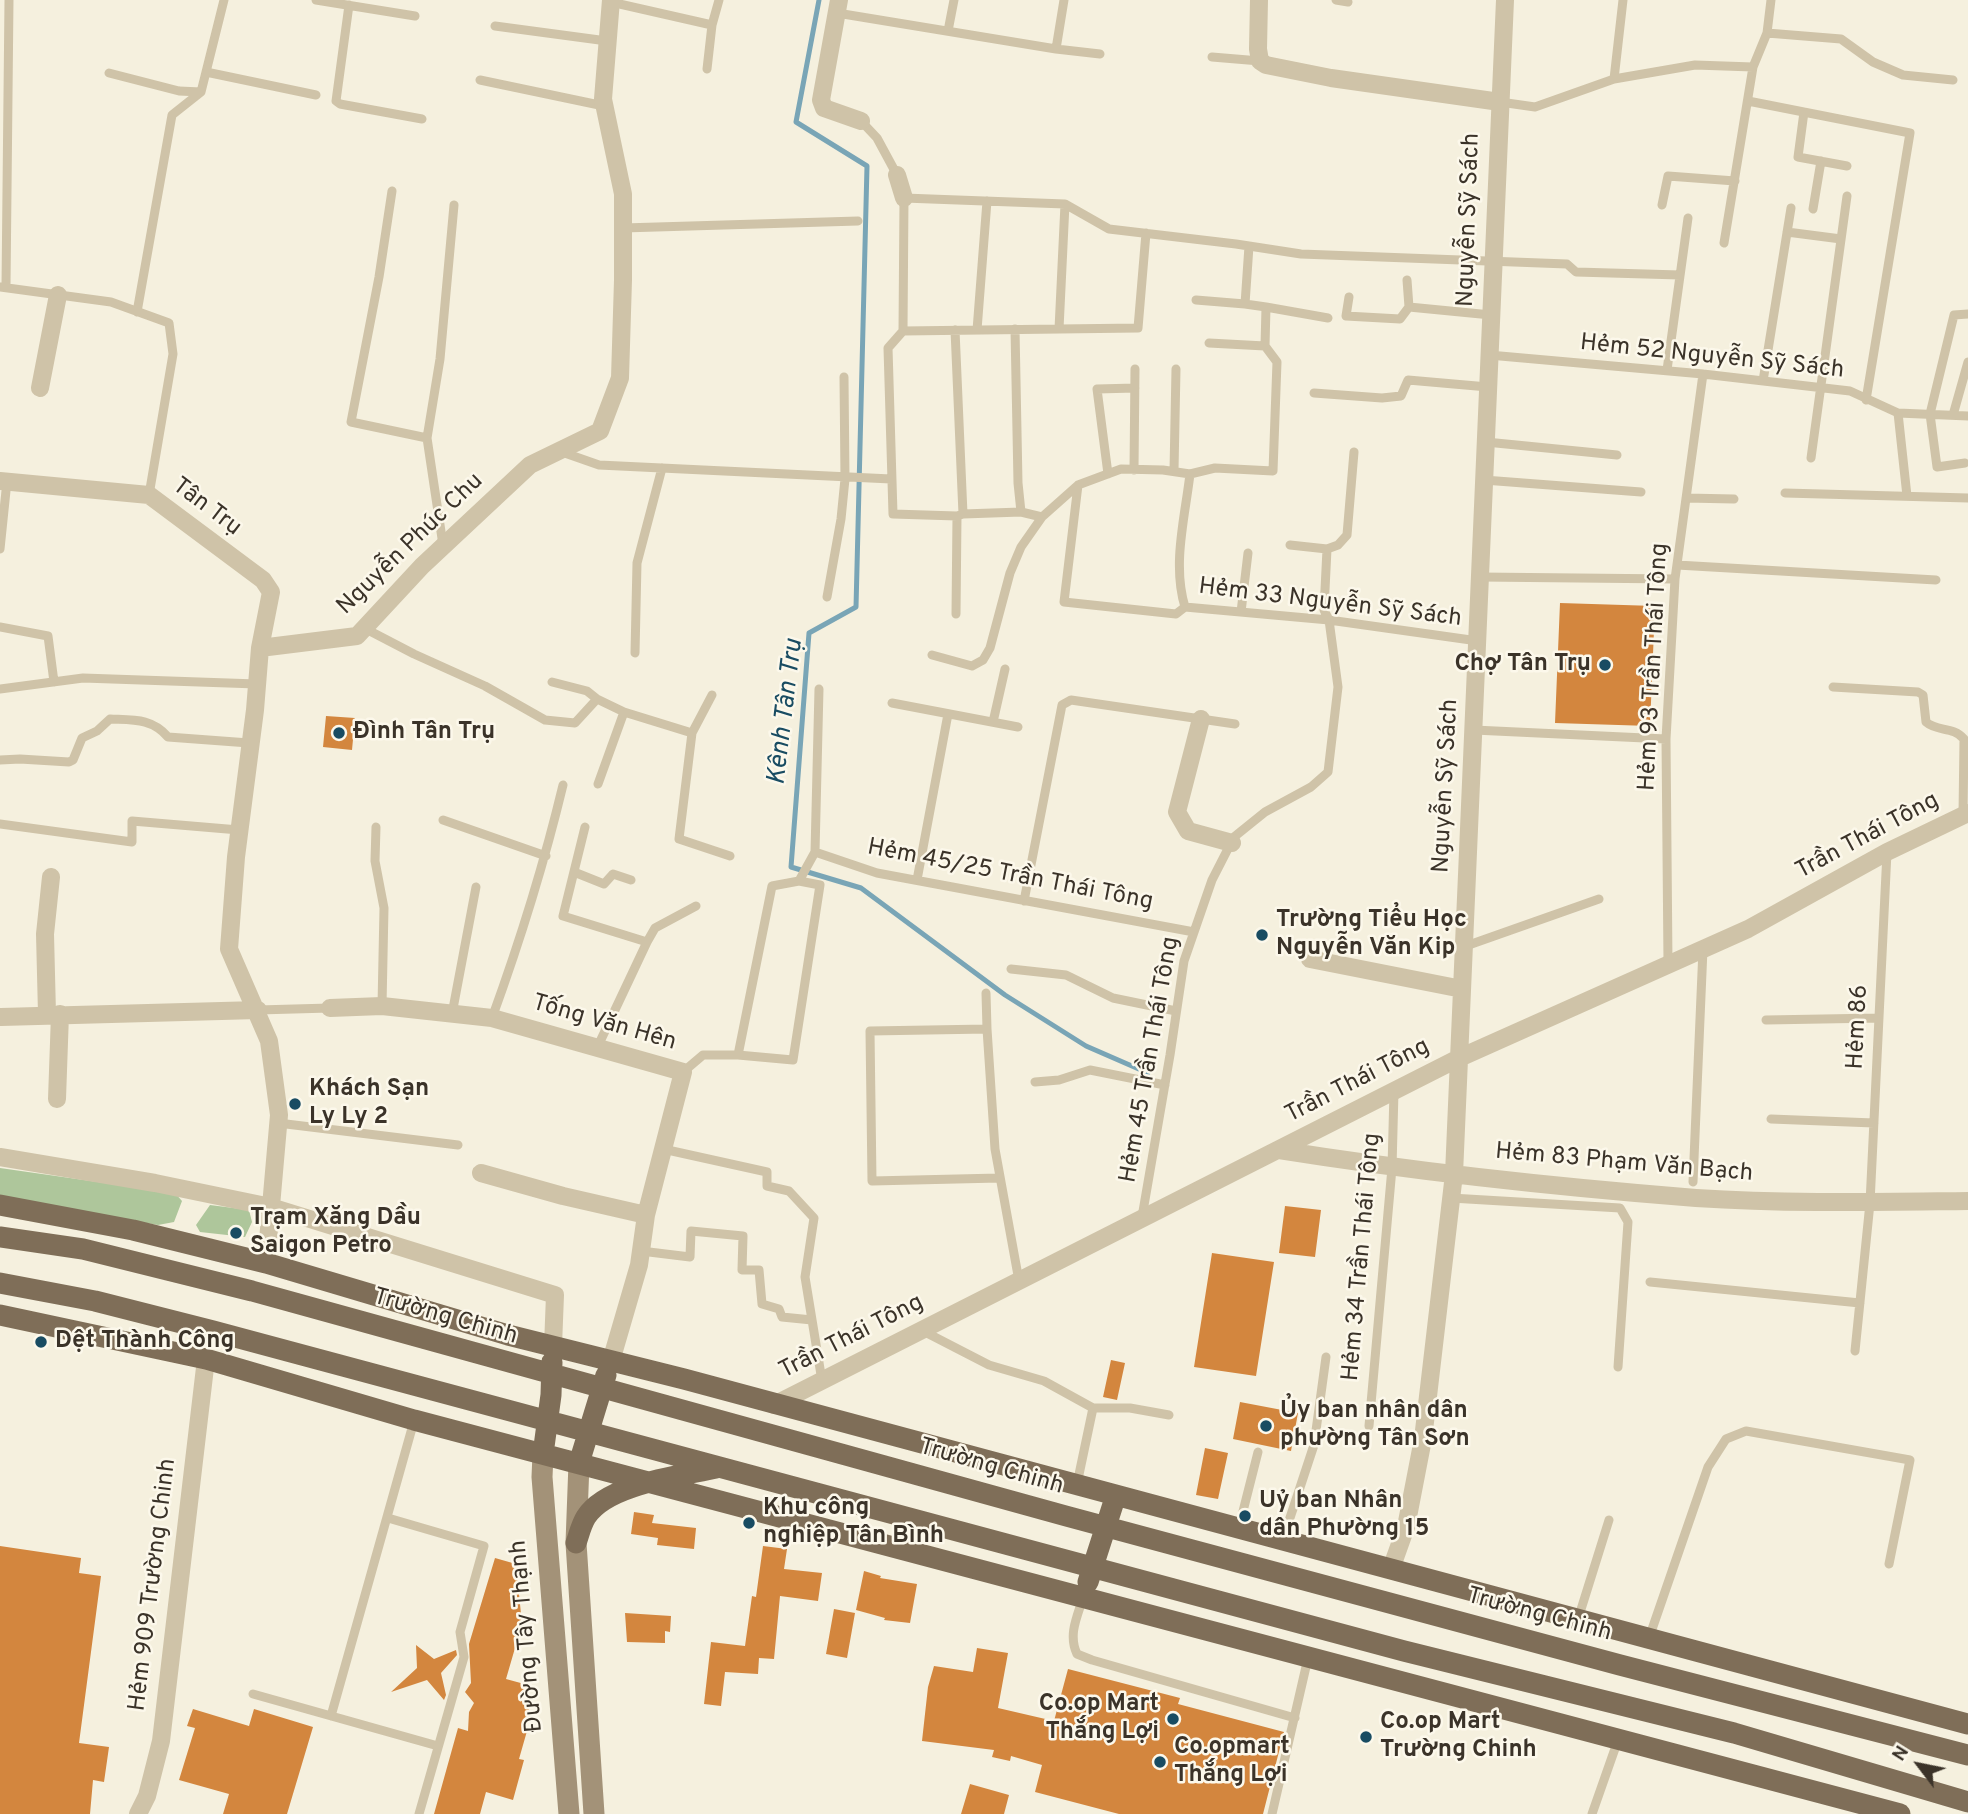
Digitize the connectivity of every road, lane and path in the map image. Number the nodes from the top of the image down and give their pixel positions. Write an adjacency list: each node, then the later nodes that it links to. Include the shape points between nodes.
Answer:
1 (9, 0): 65 (lane)
2 (224, 0): 28 (lane)
3 (316, 0): 14 (lane)
4 (719, 0): 17 (lane)
5 (954, 0): 19 (lane)
6 (1064, 0): 22 (lane)
7 (1259, 0): 25 (street)
8 (1336, 0): 13 (lane)
9 (1504, 0): 36 (street, Nguyễn Sỹ Sách)
10 (1623, 0): 30 (lane)
11 (1771, 0): 20 (lane)
12 (611, 1): 17 (lane); 21 (street, Nguyễn Phúc Chu)
13 (1348, 2)
14 (349, 5): 16 (lane); 39 (lane, via 336,100)
15 (838, 6): 19 (lane); 40 (street, via 821,100 824,108)
16 (415, 16)
17 (712, 25): 27 (lane)
18 (495, 26): 21 (lane)
19 (948, 31): 22 (lane)
20 (1767, 33): 26 (lane); 32 (lane, via 1841,38 1873,62 1903,75)
21 (607, 41): 37 (street, Nguyễn Phúc Chu)
22 (1056, 50): 23 (lane)
23 (1100, 54)
24 (1212, 57): 25 (lane)
25 (1260, 61): 36 (street, via 1331,78)
26 (1753, 67): 30 (lane, via 1695,65); 35 (lane)
27 (707, 69)
28 (206, 72): 33 (lane); 34 (lane)
29 (109, 73): 33 (lane)
30 (1614, 79): 36 (lane, via 1535,107)
31 (480, 80): 37 (lane)
32 (1953, 80)
33 (201, 92): 72 (lane, via 172,115)
34 (316, 95)
35 (1748, 101): 38 (lane); 44 (lane)
36 (1500, 102): 62 (street, Nguyễn Sỹ Sách)
37 (604, 106): 56 (street, Nguyễn Phúc Chu, via 623,194)
38 (1804, 112): 41 (lane, via 1798,157); 96 (lane, via 1910,133)
39 (422, 119)
40 (861, 121): 43 (lane, via 877,138)
41 (1821, 161): 42 (lane); 53 (lane)
42 (1847, 166)
43 (897, 175): 47 (street)
44 (1735, 181): 51 (lane, via 1668,176); 60 (lane)
45 (392, 191): 101 (lane, via 351,422)
46 (1847, 196): 59 (lane)
47 (904, 198): 48 (lane); 80 (lane)
48 (987, 201): 49 (lane); 79 (lane)
49 (1065, 204): 58 (lane, via 1109,229); 77 (lane)
50 (454, 205): 101 (lane, via 440,359)
51 (1662, 205)
52 (1791, 208): 57 (lane)
53 (1813, 208)
54 (1688, 218): 63 (lane)
55 (858, 220): 56 (lane)
56 (623, 228): 103 (street, Nguyễn Phúc Chu, via 620,378 600,431)
57 (1787, 232): 59 (lane); 90 (lane)
58 (1146, 233): 61 (lane); 77 (lane, via 1138,328)
59 (1841, 239): 94 (lane)
60 (1724, 243)
61 (1249, 246): 62 (lane, via 1301,254); 69 (lane)
62 (1493, 261): 63 (lane, via 1567,264 1576,272); 74 (street, Nguyễn Sỹ Sách)
63 (1680, 275): 87 (lane)
64 (1407, 280): 71 (lane)
65 (3, 286): 66 (lane)
66 (58, 295): 72 (lane, via 111,302); 92 (street)
67 (1349, 297): 71 (lane, via 1346,316 1400,319)
68 (1196, 300): 69 (lane)
69 (1245, 304): 70 (lane)
70 (1266, 307): 75 (lane); 82 (lane)
71 (1409, 307): 74 (lane)
72 (137, 312): 120 (lane, via 169,323 173,354)
73 (1968, 314): 98 (lane, via 1954,315)
74 (1491, 315): 83 (street, Nguyễn Sỹ Sách)
75 (1328, 318)
76 (1015, 329): 77 (lane); 79 (lane); 125 (lane)
77 (1059, 329)
78 (955, 330): 79 (lane); 80 (lane); 126 (lane)
79 (977, 330)
80 (903, 331): 114 (lane, via 888,348)
81 (1209, 343): 82 (lane)
82 (1265, 346): 112 (lane, via 1277,362 1273,471 1215,468)
83 (1489, 355): 87 (lane, Hẻm 52 Nguyễn Sỹ Sách); 91 (street, Nguyễn Sỹ Sách)
84 (1968, 362): 99 (lane)
85 (1135, 369): 93 (lane)
86 (1175, 369): 110 (lane)
87 (1667, 370): 88 (lane, Hẻm 52 Nguyễn Sỹ Sách)
88 (1703, 374): 90 (lane, Hẻm 52 Nguyễn Sỹ Sách); 122 (lane, Hẻm 93 Trần Thái Tông)
89 (844, 377): 113 (lane)
90 (1763, 381): 94 (lane, Hẻm 52 Nguyễn Sỹ Sách)
91 (1488, 387): 95 (lane, via 1408,380 1401,396); 102 (street, Nguyễn Sỹ Sách)
92 (40, 388)
93 (1135, 388): 109 (lane); 111 (lane, via 1097,389)
94 (1819, 388): 96 (lane, Hẻm 52 Nguyễn Sỹ Sách, via 1850,391); 106 (lane)
95 (1314, 393)
96 (1866, 400): 97 (lane, Hẻm 52 Nguyễn Sỹ Sách)
97 (1898, 413): 98 (lane, Hẻm 52 Nguyễn Sỹ Sách); 121 (lane)
98 (1930, 414): 99 (lane, Hẻm 52 Nguyễn Sỹ Sách); 107 (lane, via 1937,467)
99 (1953, 415): 100 (lane, Hẻm 52 Nguyễn Sỹ Sách)
100 (1968, 416)
101 (427, 438): 129 (lane)
102 (1486, 442): 105 (lane); 115 (street, Nguyễn Sỹ Sách)
103 (559, 451): 108 (lane, via 599,465); 129 (street, Nguyễn Phúc Chu, via 530,465)
104 (1354, 452): 131 (lane, via 1347,535)
105 (1617, 455)
106 (1811, 458)
107 (1965, 463)
108 (662, 468): 113 (lane); 146 (lane, via 637,563)
109 (1134, 470): 110 (lane); 111 (lane)
110 (1174, 471): 112 (lane)
111 (1108, 474): 117 (lane)
112 (1190, 474): 138 (lane, Hẻm 33 Nguyễn Sỹ Sách, via 1180,555 1179,588)
113 (847, 479): 114 (lane); 137 (lane)
114 (891, 479): 126 (lane, via 893,514)
115 (1484, 480): 118 (lane); 134 (street, Nguyễn Sỹ Sách)
116 (4, 481): 120 (street, Tân Trụ); 130 (lane)
117 (1078, 485): 127 (lane); 138 (lane, via 1064,602 1177,614)
118 (1641, 492)
119 (1785, 493): 121 (lane)
120 (149, 495): 145 (street, Tân Trụ, via 263,580 271,592)
121 (1907, 496): 123 (lane)
122 (1686, 498): 124 (lane); 133 (lane, Hẻm 93 Trần Thái Tông)
123 (1968, 498)
124 (1734, 499)
125 (1021, 512): 126 (lane); 127 (lane)
126 (960, 515): 140 (lane)
127 (1042, 517): 147 (lane, via 1010,573 983,660 972,666)
128 (1290, 545): 131 (lane)
129 (443, 547): 143 (street, Nguyễn Phúc Chu)
130 (0, 549)
131 (1327, 549): 141 (lane, Hẻm 45 Trần Thái Tông, via 1324,610)
132 (1248, 553): 139 (lane)
133 (1677, 565): 135 (lane, Hẻm 93 Trần Thái Tông); 136 (lane)
134 (1480, 577): 135 (lane); 144 (street, Nguyễn Sỹ Sách)
135 (1675, 579): 166 (lane, Hẻm 93 Trần Thái Tông)
136 (1936, 580)
137 (827, 597)
138 (1185, 607): 139 (lane, Hẻm 33 Nguyễn Sỹ Sách)
139 (1241, 612): 141 (lane, Hẻm 33 Nguyễn Sỹ Sách)
140 (956, 614)
141 (1329, 620): 144 (lane, Hẻm 33 Nguyễn Sỹ Sách); 177 (lane, Hẻm 45 Trần Thái Tông, via 1338,687 1328,772 1311,787 1265,812)
142 (0, 627): 149 (lane, via 48,636)
143 (365, 628): 145 (street, Nguyễn Phúc Chu, via 357,636); 156 (lane, via 545,720 575,723)
144 (1478, 641): 164 (street, Nguyễn Sỹ Sách)
145 (260, 648): 151 (street)
146 (635, 653)
147 (932, 656)
148 (1005, 669): 161 (lane)
149 (54, 682): 151 (lane, via 83,678); 154 (lane)
150 (552, 682): 156 (lane, via 587,691)
151 (257, 684): 167 (street)
152 (1833, 687): 171 (lane, via 1923,695 1926,722 1952,729 1964,739)
153 (819, 689): 178 (lane)
154 (0, 690)
155 (712, 695): 165 (lane)
156 (597, 699): 158 (lane)
157 (892, 703): 159 (lane)
158 (624, 712): 165 (lane); 169 (lane)
159 (948, 714): 161 (lane); 185 (lane)
160 (1201, 719): 162 (lane); 177 (street, via 1177,812 1188,831); 189 (lane, via 1071,700 1062,705)
161 (993, 722): 163 (lane)
162 (1235, 724)
163 (1018, 727)
164 (1474, 730): 166 (lane); 193 (street, Nguyễn Sỹ Sách)
165 (692, 733): 181 (lane, via 679,839)
166 (1667, 739): 196 (lane, Hẻm 93 Trần Thái Tông)
167 (249, 743): 168 (lane, via 168,737 145,720 110,719 82,738 68,762); 176 (street)
168 (0, 760)
169 (598, 784)
170 (563, 785): 180 (lane)
171 (1965, 814): 179 (street, Trần Thái Tông)
172 (443, 820): 180 (lane)
173 (0, 824): 176 (lane, via 132,842 132,821)
174 (376, 827): 200 (lane, via 384,908)
175 (585, 827): 182 (lane)
176 (239, 830): 202 (street, via 229,949)
177 (1232, 843): 191 (lane, Hẻm 45 Trần Thái Tông, via 1212,880)
178 (815, 852): 185 (lane, Hẻm 45/25 Trần Thái Tông, via 877,873); 186 (lane)
179 (1887, 852): 194 (street, Trần Thái Tông, via 1748,929); 208 (lane, Hẻm 86)
180 (546, 856): 207 (lane)
181 (730, 856)
182 (574, 872): 184 (lane, via 604,884 613,874); 192 (lane, via 563,916)
183 (51, 877): 204 (street, via 45,934)
184 (631, 880)
185 (917, 880): 189 (lane, Hẻm 45/25 Trần Thái Tông)
186 (799, 881): 212 (lane, via 772,886); 212 (lane, via 820,885 793,1060)
187 (476, 887): 205 (lane)
188 (1599, 899): 193 (lane)
189 (1024, 901): 191 (lane, Hẻm 45/25 Trần Thái Tông)
190 (696, 906): 192 (lane, via 655,928)
191 (1194, 932): 203 (lane, Hẻm 45 Trần Thái Tông)
192 (647, 942): 211 (lane)
193 (1463, 947): 198 (street, Nguyễn Sỹ Sách)
194 (1703, 947): 196 (street, Trần Thái Tông); 230 (lane)
195 (1310, 959): 198 (street)
196 (1668, 963): 213 (street, Trần Thái Tông)
197 (1011, 969): 203 (lane, via 1066,975 1113,998)
198 (1462, 989): 213 (street, Nguyễn Sỹ Sách)
199 (986, 993): 210 (lane)
200 (382, 1006): 201 (street, Tống Văn Hên); 205 (street, Tống Văn Hên)
201 (330, 1007): 202 (lane, Tống Văn Hên)
202 (258, 1010): 204 (street); 220 (street, via 269,1041)
203 (1176, 1011): 216 (lane, Hẻm 45 Trần Thái Tông)
204 (53, 1014): 206 (street); 218 (street)
205 (452, 1014): 207 (street, Tống Văn Hên)
206 (1, 1017)
207 (492, 1018): 211 (street, Tống Văn Hên)
208 (1879, 1018): 209 (lane); 221 (lane, Hẻm 86)
209 (1766, 1020)
210 (987, 1028): 229 (lane); 229 (lane, via 870,1031 872,1181)
211 (597, 1048): 214 (street, Tống Văn Hên)
212 (738, 1055): 214 (lane, via 703,1055)
213 (1457, 1059): 217 (street, Trần Thái Tông); 228 (street, Nguyễn Sỹ Sách)
214 (683, 1072): 223 (street, Tống Văn Hên)
215 (1035, 1082): 216 (lane, via 1090,1070)
216 (1165, 1085): 237 (lane, Hẻm 45 Trần Thái Tông)
217 (1394, 1091): 224 (street, Trần Thái Tông); 226 (lane, Hẻm 34 Trần Thái Tông)
218 (57, 1100)
219 (1771, 1119): 221 (lane)
220 (278, 1123): 222 (lane); 235 (street)
221 (1874, 1123): 233 (lane, Hẻm 86)
222 (458, 1145)
223 (663, 1149): 236 (street, Tống Văn Hên); 246 (lane, via 767,1172 767,1186 789,1191 814,1218 805,1277)
224 (1279, 1150): 226 (street, Hẻm 83 Phạm Văn Bạch); 237 (street, Trần Thái Tông)
225 (0, 1157): 235 (street, Trường Chinh)
226 (1392, 1168): 228 (street, Hẻm 83 Phạm Văn Bạch); 262 (lane, Hẻm 34 Trần Thái Tông)
227 (481, 1173): 236 (street)
228 (1454, 1174): 231 (street, Nguyễn Sỹ Sách); 233 (street, Hẻm 83 Phạm Văn Bạch, via 1698,1198)
229 (999, 1178): 241 (lane)
230 (1693, 1182)
231 (1451, 1198): 253 (lane, via 1620,1208 1628,1222); 279 (street, Nguyễn Sỹ Sách, via 1423,1439 1406,1527)
232 (1968, 1201): 233 (street, Hẻm 83 Phạm Văn Bạch)
233 (1870, 1203): 244 (lane, Hẻm 86)
234 (0, 1205): 240 (main road, Trường Chinh, via 133,1230)
235 (271, 1207): 240 (street); 248 (street, Trường Chinh, via 555,1295)
236 (646, 1215): 239 (street, Tống Văn Hên)
237 (1141, 1219): 241 (street, Trần Thái Tông)
238 (0, 1237): 254 (main road, Trường Chinh, via 83,1249 251,1291)
239 (641, 1251): 246 (lane, via 690,1257 691,1231 743,1236 742,1270 759,1270 762,1304 779,1309 782,1317); 252 (street, Tống Văn Hên)
240 (266, 1263): 248 (main road, Trường Chinh)
241 (1019, 1281): 247 (street, Trần Thái Tông)
242 (1650, 1282): 244 (lane)
243 (0, 1283): 261 (main road, via 95,1301)
244 (1860, 1303): 249 (lane, Hẻm 86)
245 (0, 1315): 251 (main road)
246 (812, 1320): 255 (lane)
247 (921, 1331): 255 (street, Trần Thái Tông); 258 (lane, via 989,1365 1044,1381)
248 (553, 1346): 252 (main road, Trường Chinh); 254 (main road)
249 (1856, 1351)
250 (1326, 1357): 275 (lane, via 1314,1445)
251 (206, 1359): 260 (main road); 292 (street, Hẻm 909 Trường Chinh, via 161,1741)
252 (611, 1361): 256 (main road); 257 (main road, Trường Chinh)
253 (1618, 1367)
254 (552, 1375): 256 (main road, Trường Chinh); 261 (main road)
255 (822, 1381): 257 (street, Trần Thái Tông)
256 (603, 1388): 263 (main road); 273 (main road, Trường Chinh)
257 (774, 1405): 269 (main road, Trường Chinh)
258 (1093, 1408): 259 (lane); 269 (lane)
259 (1169, 1415)
260 (414, 1420): 265 (main road); 271 (lane)
261 (547, 1421): 263 (main road); 265 (main road)
262 (1369, 1426)
263 (589, 1432): 266 (main road); 267 (main road)
264 (1258, 1452): 274 (lane)
265 (543, 1454): 266 (main road); 294 (street, Đường Tây Thạnh, via 542,1489)
266 (579, 1464): 268 (main road); 276 (street)
267 (721, 1466): 268 (main road); 278 (main road)
268 (650, 1482): 276 (main road, via 599,1504 586,1517); 280 (main road)
269 (1077, 1484): 270 (main road, Trường Chinh)
270 (1116, 1494): 273 (main road); 274 (main road, Trường Chinh)
271 (388, 1518): 285 (lane); 289 (lane, via 484,1546 460,1632 464,1657)
272 (1609, 1520): 281 (lane)
273 (1106, 1527): 278 (main road); 290 (main road, Trường Chinh)
274 (1239, 1527): 275 (main road, Trường Chinh)
275 (1283, 1539): 279 (main road, Trường Chinh)
276 (576, 1543): 295 (street)
277 (1889, 1564): 282 (lane, via 1910,1460 1746,1431 1726,1439 1708,1467)
278 (1093, 1568): 280 (main road); 291 (main road, via 1734,1733)
279 (1391, 1569): 281 (main road, Trường Chinh)
280 (1083, 1597): 283 (main road); 286 (lane, via 1072,1634 1077,1654)
281 (1577, 1619): 282 (main road, Trường Chinh)
282 (1649, 1638): 287 (main road, Trường Chinh)
283 (1309, 1657): 286 (lane); 288 (main road)
284 (253, 1693): 285 (lane)
285 (331, 1716): 289 (lane)
286 (1295, 1718): 296 (lane)
287 (1968, 1724)
288 (1618, 1738): 297 (lane); 298 (main road)
289 (438, 1746): 293 (lane)
290 (1968, 1755)
291 (1968, 1801)
292 (138, 1814)
293 (419, 1814)
294 (569, 1814)
295 (594, 1814)
296 (1272, 1814)
297 (1592, 1814)
298 (1900, 1814)

